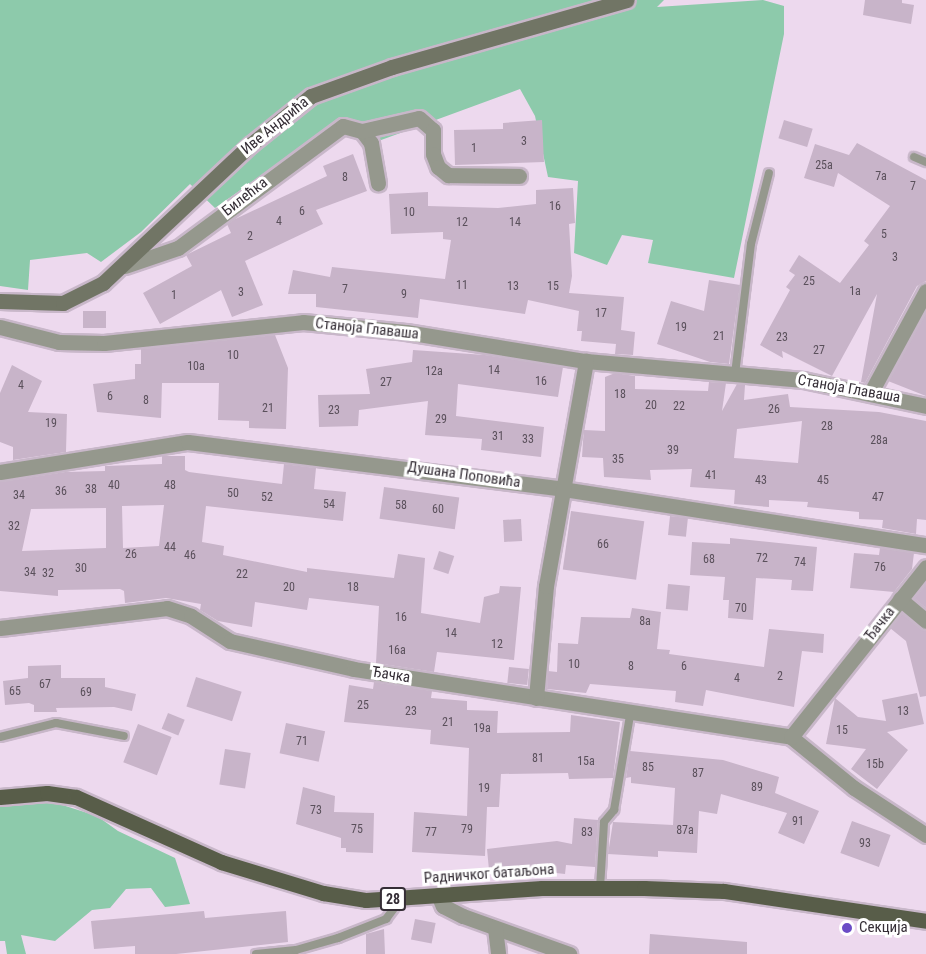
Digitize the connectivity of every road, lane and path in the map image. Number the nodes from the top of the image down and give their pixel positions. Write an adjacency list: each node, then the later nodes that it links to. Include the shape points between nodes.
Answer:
1 (627, 0): 8 (street, Иве Андрића, via 392,67 311,96 250,145)
2 (362, 131): 6 (street, Билећка, via 419,118 433,130 433,154 438,167 448,175); 7 (street, via 371,143); 8 (street, Билећка, via 343,126 178,248)
3 (914, 157): 4 (lane)
4 (926, 162)
5 (769, 173): 13 (lane, via 751,244)
6 (519, 176)
7 (378, 183)
8 (125, 266): 10 (street, Иве Андрића, via 103,283 63,303)
9 (926, 291): 14 (street)
10 (0, 301)
11 (0, 327): 12 (street, Станоја Главаша, via 59,342 104,343 303,322 406,332)
12 (586, 361): 13 (street, Станоја Главаша); 17 (street)
13 (735, 374): 14 (street, Станоја Главаша)
14 (871, 392): 15 (street, Станоја Главаша)
15 (926, 406)
16 (0, 472): 17 (street, Душана Поповића, via 188,442)
17 (563, 489): 18 (street, Душана Поповића); 23 (street, via 546,586)
18 (926, 545)
19 (926, 567): 20 (street, Ђачка)
20 (900, 599): 21 (street); 27 (street, Ђачка)
21 (926, 621)
22 (0, 628): 23 (street, Ђачка, via 167,608 191,616 222,638 247,646 354,669)
23 (536, 698): 24 (street, Ђачка)
24 (631, 710): 27 (street, Ђачка); 30 (lane, via 614,810 604,822)
25 (124, 736): 26 (lane, via 57,723)
26 (0, 737)
27 (791, 737): 29 (street, Ђачка, via 854,788)
28 (0, 797): 32 (main road, Радничког батаљона / 28, via 48,793 76,797 221,862 269,878 366,900)
29 (926, 835)
30 (600, 888): 31 (main road, Радничког батаљона / 28); 33 (main road, Радничког батаљона / 28, via 724,891)
31 (438, 895): 32 (main road, Радничког батаљона / 28); 34 (street, via 447,909)
32 (401, 899): 35 (lane, via 386,919 338,938 296,950)
33 (926, 921)
34 (495, 928): 36 (street); 37 (street)
35 (256, 954)
36 (498, 954)
37 (569, 954)

